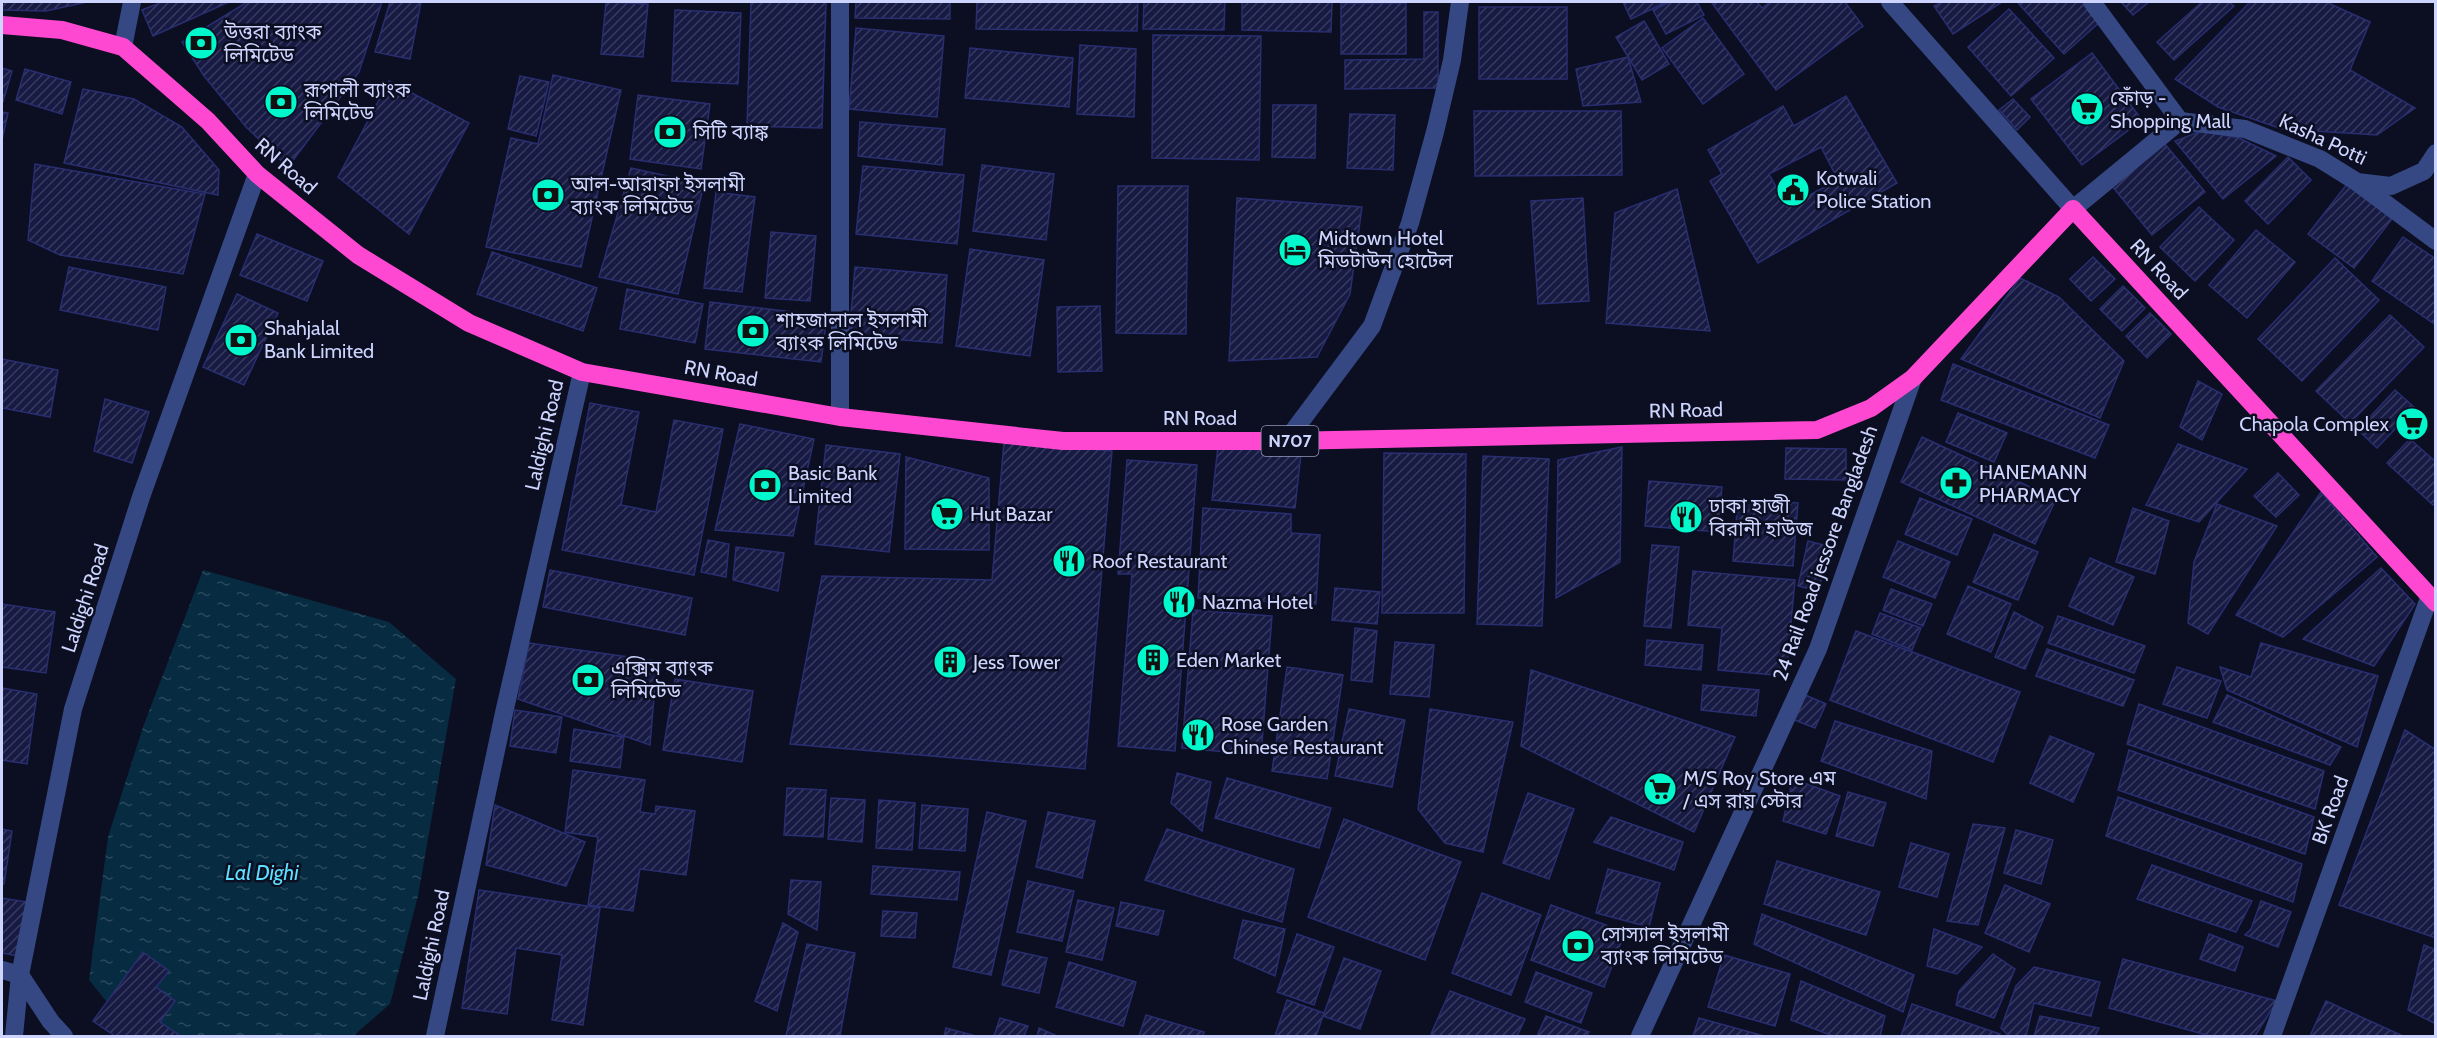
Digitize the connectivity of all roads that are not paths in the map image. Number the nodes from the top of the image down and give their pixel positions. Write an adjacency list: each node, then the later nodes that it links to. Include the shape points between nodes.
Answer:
1 (132, 2): 7 (street)
2 (840, 2): 16 (street)
3 (1460, 2): 17 (street, via 1452,60 1435,132 1410,223 1372,326)
4 (1890, 2): 12 (street)
5 (2092, 2): 8 (street)
6 (2, 25): 7 (highway, RN Road / N707, via 62,30)
7 (123, 47): 10 (highway, RN Road / N707, via 208,121)
8 (2180, 121): 11 (street, Kasha Potti, via 2245,129 2320,159); 12 (street)
9 (2436, 153): 11 (street, Kasha Potti, via 2424,171 2391,186)
10 (257, 174): 14 (highway, RN Road / N707, via 358,255 459,317); 20 (street, Laldighi Road, via 141,497 73,710)
11 (2357, 182): 13 (street)
12 (2073, 209): 15 (highway, RN Road / N707); 18 (highway, RN Road)
13 (2436, 241)
14 (582, 372): 16 (highway, RN Road / N707); 23 (street, Laldighi Road)
15 (1913, 378): 17 (highway, RN Road / N707, via 1871,408 1816,430); 24 (street, 24 Rail Road jessore Bangladesh, via 1818,649)
16 (840, 417): 17 (highway, RN Road / N707, via 1063,441)
17 (1286, 441)
18 (2432, 600): 25 (street, BK Road)
19 (2, 970): 20 (street)
20 (20, 975): 21 (street, Laldighi Road); 22 (street)
21 (14, 1036)
22 (64, 1036)
23 (435, 1036)
24 (1640, 1036)
25 (2272, 1036)

